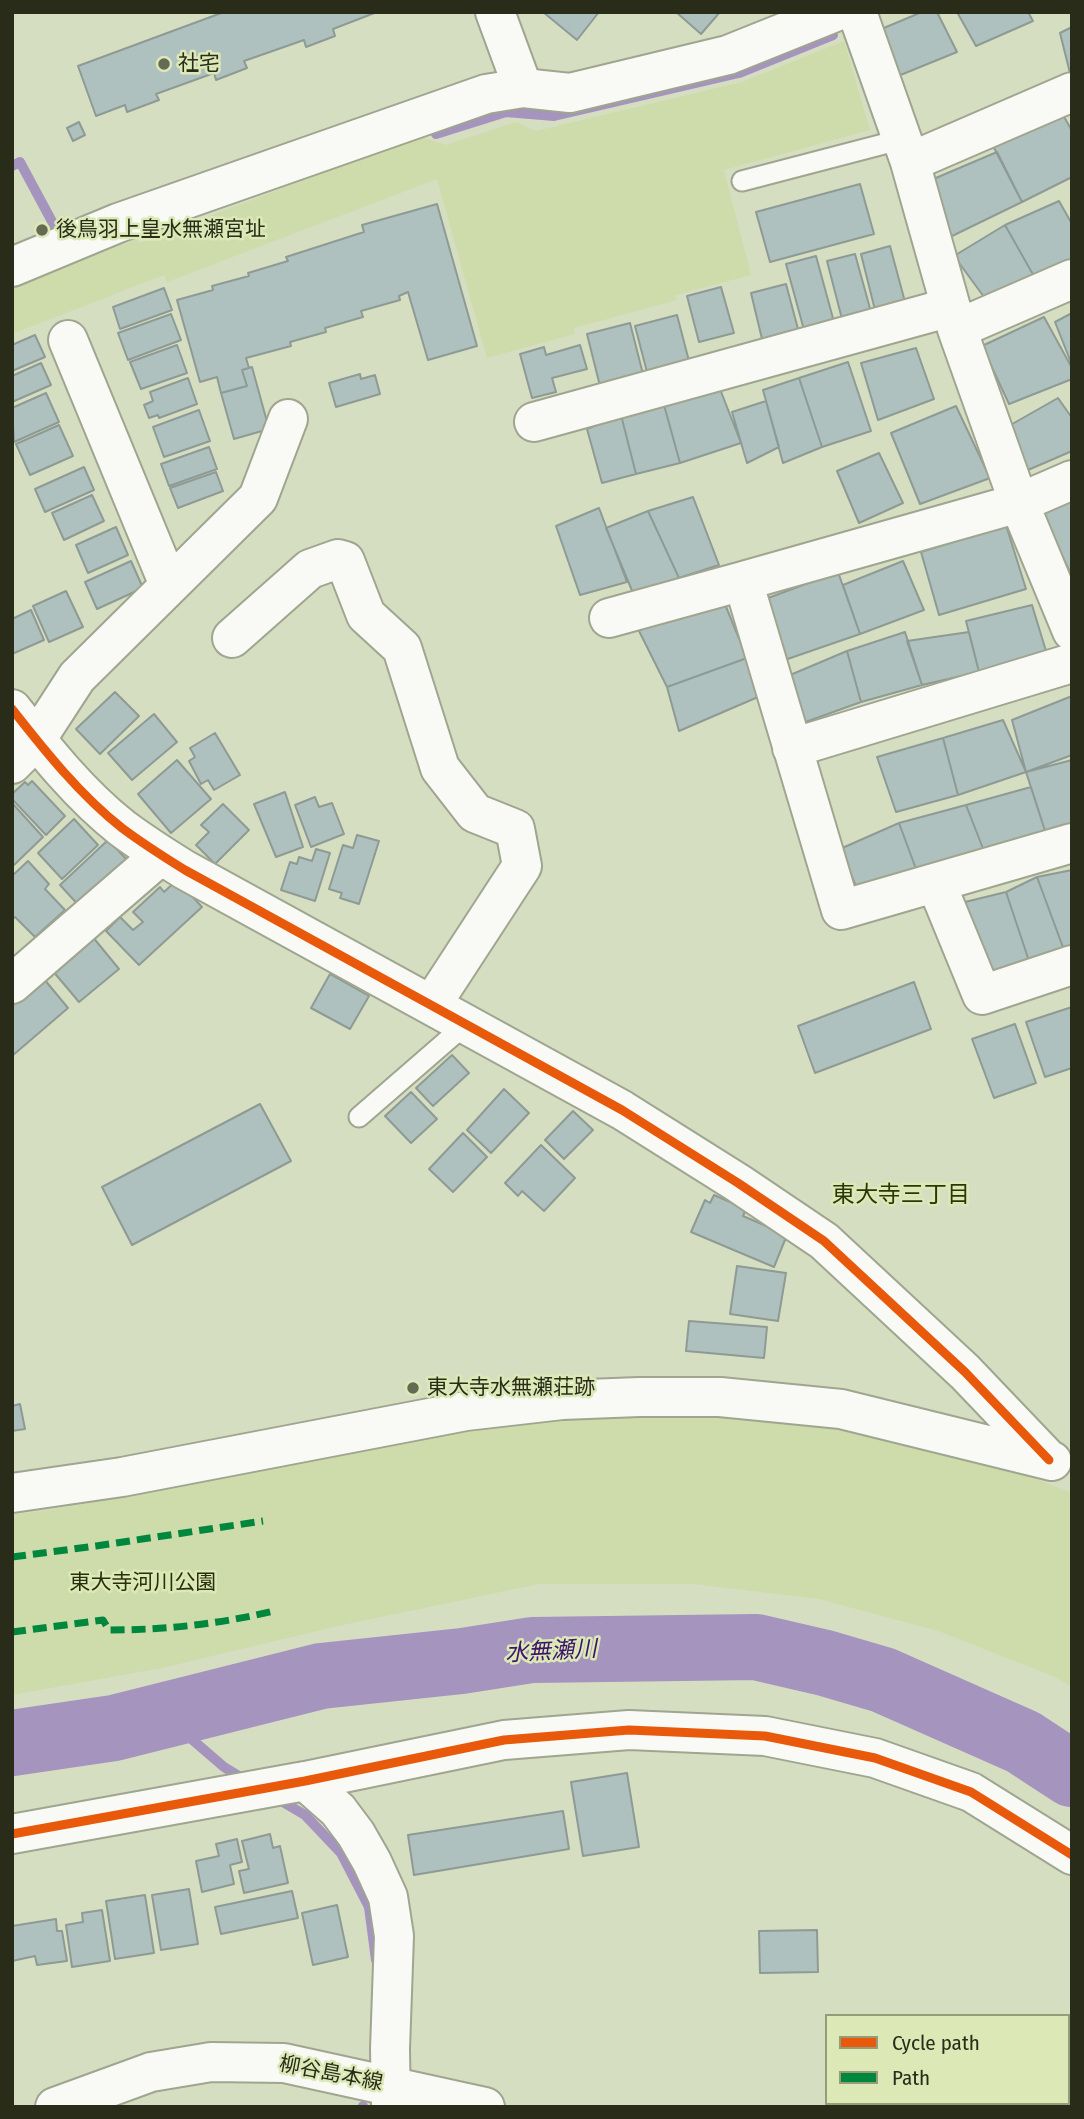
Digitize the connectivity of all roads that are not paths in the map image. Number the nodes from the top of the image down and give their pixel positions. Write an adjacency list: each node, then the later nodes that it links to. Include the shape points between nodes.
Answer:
1 (495, 12): 4 (street)
2 (835, 12): 4 (street, via 728,55 570,93)
3 (857, 12): 6 (street)
4 (523, 88): 8 (street, via 460,103 118,223)
5 (1072, 92): 6 (street)
6 (906, 150): 7 (lane); 10 (street)
7 (742, 181)
8 (12, 267)
9 (1072, 279): 10 (street)
10 (954, 318): 13 (street); 15 (street)
11 (68, 340): 17 (street)
12 (288, 419): 17 (street, via 258,498)
13 (534, 422)
14 (1072, 480): 15 (street)
15 (1018, 503): 16 (street); 19 (street)
16 (743, 581): 18 (street); 23 (street)
17 (169, 585): 24 (street, via 77,677)
18 (609, 618)
19 (1072, 631)
20 (232, 638): 30 (street, via 310,569 338,559 345,561 366,615 402,648 440,768 475,813 515,829 522,866)
21 (1072, 663): 23 (street)
22 (12, 709): 24 (street)
23 (792, 748): 27 (street, via 841,910)
24 (24, 752): 26 (street)
25 (1072, 843): 27 (street)
26 (161, 855): 29 (street); 30 (street)
27 (936, 883): 28 (street, via 982,995)
28 (1072, 965)
29 (12, 984)
30 (432, 1004): 31 (street)
31 (465, 1025): 32 (lane); 33 (street, via 622,1111 824,1241)
32 (359, 1116)
33 (1061, 1465): 34 (street, via 841,1409 720,1397 626,1398 466,1411 122,1477)
34 (12, 1493)
35 (305, 1781): 36 (street); 37 (street, via 504,1740 629,1730 765,1736 875,1759 971,1792); 38 (street, via 338,1810 356,1834 388,1897 394,1936)
36 (12, 1834)
37 (1072, 1855)
38 (390, 2096): 39 (street, 柳谷島本線, via 284,2063 211,2062 152,2072); 40 (street, 柳谷島本線)
39 (55, 2107)
40 (485, 2107)

